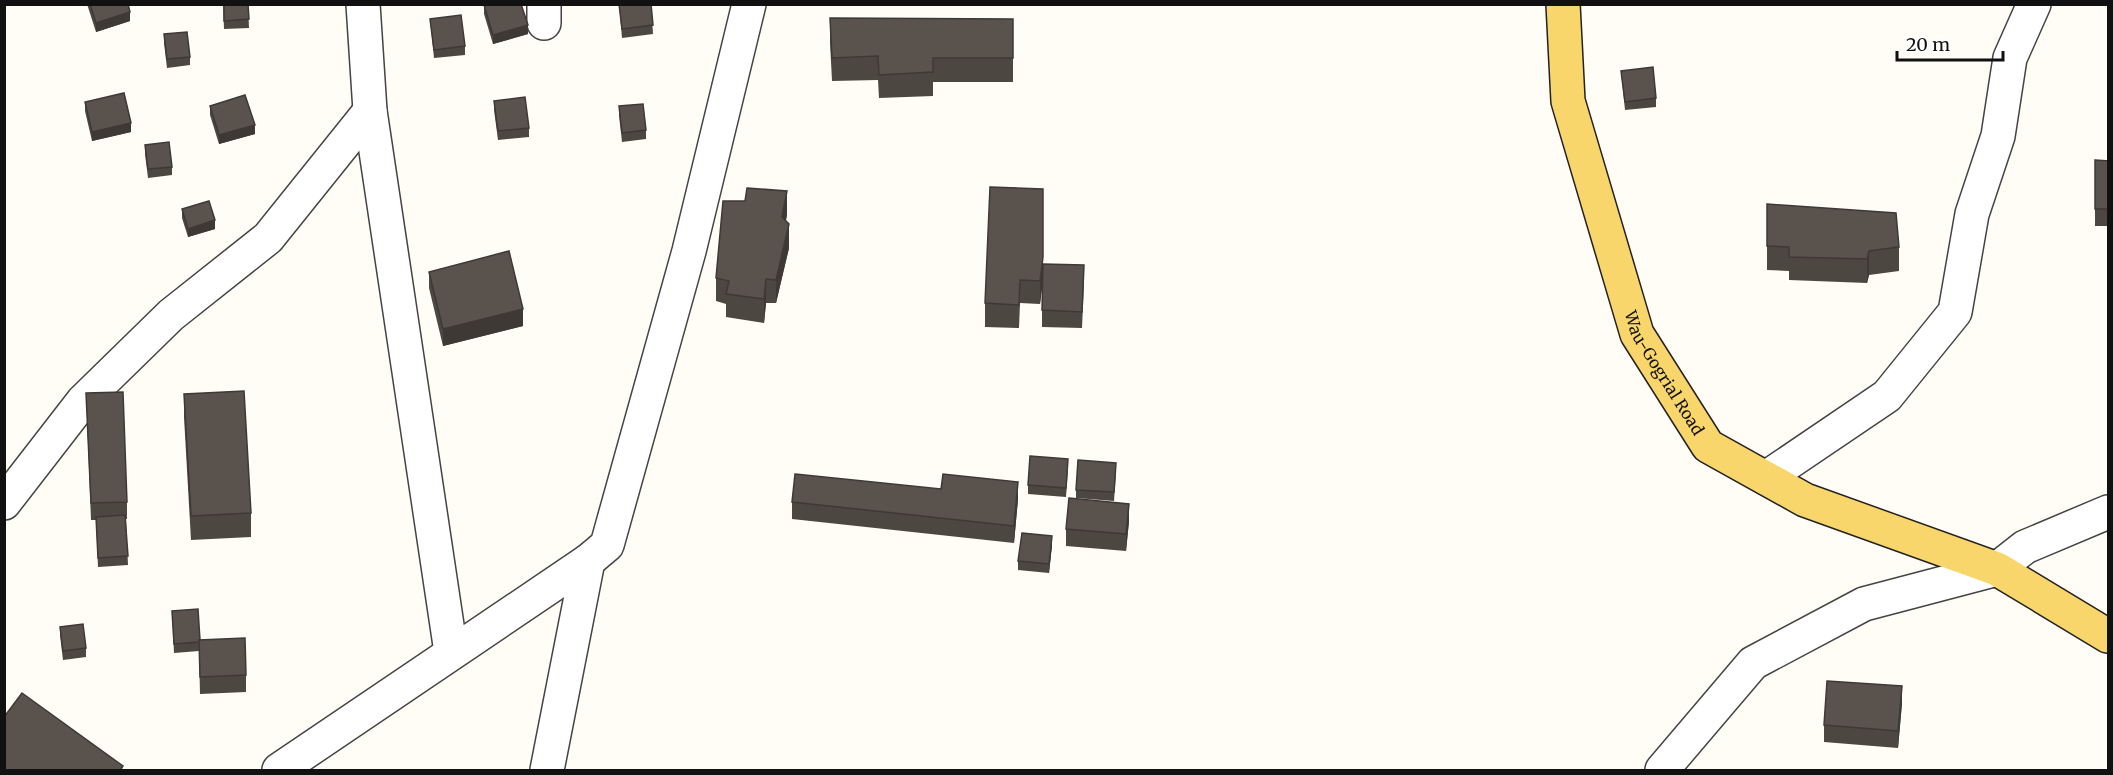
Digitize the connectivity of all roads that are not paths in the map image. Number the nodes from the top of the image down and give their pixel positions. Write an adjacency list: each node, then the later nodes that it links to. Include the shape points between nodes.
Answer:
1 (363, 4): 5 (street)
2 (748, 4): 9 (street, via 689,251 607,545)
3 (1563, 4): 6 (main road, Wau-Gogrial Road, via 1568,101 1637,334 1708,446)
4 (2034, 4): 6 (street, via 2010,58 1998,136 1972,214 1955,312 1887,396)
5 (370, 111): 7 (street, via 268,238 171,315 83,401); 12 (street)
6 (1766, 478): 10 (main road, Wau-Gogrial Road, via 1804,500)
7 (4, 503)
8 (2109, 512): 10 (street, via 2025,547)
9 (588, 561): 12 (street); 14 (street)
10 (1997, 569): 11 (main road, Wau-Gogrial Road); 15 (street, via 1864,604 1753,663)
11 (2109, 636)
12 (451, 652): 13 (street)
13 (279, 771)
14 (547, 771)
15 (1662, 771)

